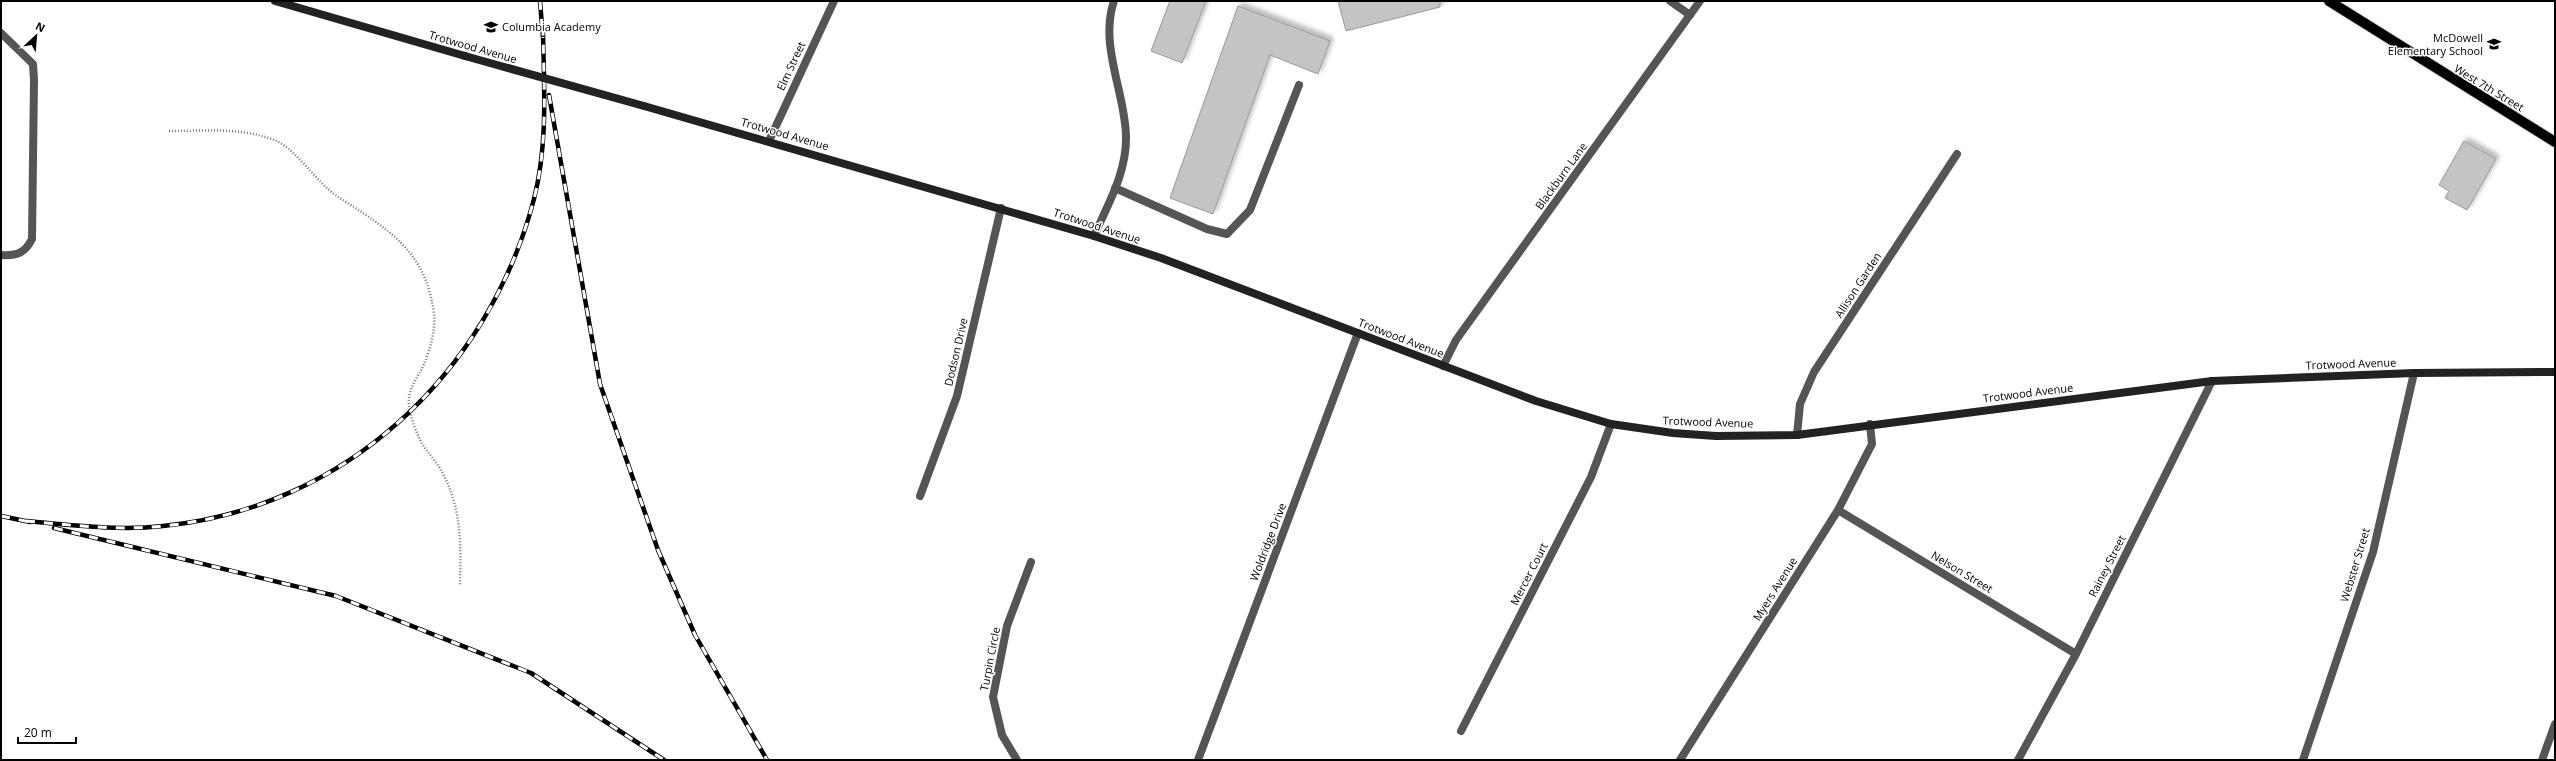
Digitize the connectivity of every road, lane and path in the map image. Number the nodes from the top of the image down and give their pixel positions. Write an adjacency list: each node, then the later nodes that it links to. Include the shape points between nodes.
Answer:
1 (275, 1): 11 (main road, Trotwood Avenue, bridge)
2 (834, 1): 11 (street, Elm Street)
3 (1114, 1): 14 (street, via 1109,14 1111,51 1126,136 1124,167)
4 (1670, 1): 7 (street)
5 (1700, 1): 7 (street, Blackburn Lane)
6 (2329, 1): 12 (main road, West 7th Street)
7 (1690, 15): 19 (street, Blackburn Lane, via 1456,340)
8 (1, 33): 17 (street, via 33,64 34,80 32,239 27,250 15,256)
9 (1299, 85): 14 (street, via 1250,210 1227,234 1207,230)
10 (169, 131): 29 (path, via 236,132 260,135 276,141 330,191 384,226 404,243 416,259 430,293 434,316 432,340 425,362 408,394 408,403 423,445 444,474 457,504 461,537)
11 (769, 141): 15 (main road, Trotwood Avenue)
12 (2555, 142)
13 (1957, 154): 25 (street, Allison Garden, via 1814,372 1800,404)
14 (1115, 188): 16 (street)
15 (1001, 208): 16 (main road, Trotwood Avenue); 26 (street, Dodson Drive, via 957,396)
16 (1094, 236): 18 (main road, Trotwood Avenue, via 1161,258)
17 (1, 255)
18 (1358, 332): 19 (main road, Trotwood Avenue); 34 (street, Woldridge Drive)
19 (1443, 366): 23 (main road, Trotwood Avenue, via 1536,401)
20 (2555, 372): 21 (main road, Trotwood Avenue)
21 (2414, 373): 22 (main road, Trotwood Avenue); 37 (street, Webster Street, via 2373,552)
22 (2212, 381): 24 (main road, Trotwood Avenue); 30 (street, Rainey Street)
23 (1611, 424): 25 (main road, Trotwood Avenue, via 1716,436); 32 (street, Mercer Court, via 1590,477)
24 (1870, 424): 25 (main road, Trotwood Avenue); 27 (street, Myers Avenue, via 1872,444)
25 (1797, 435)
26 (920, 496)
27 (1838, 510): 30 (street, Nelson Street); 35 (street, Myers Avenue)
28 (1031, 562): 33 (street, Turpin Circle, via 1007,626 993,697 1002,735)
29 (460, 585)
30 (2076, 654): 36 (street, Rainey Street)
31 (2555, 724): 38 (street)
32 (1461, 731)
33 (1017, 760)
34 (1198, 760)
35 (1680, 760)
36 (2018, 760)
37 (2303, 760)
38 (2542, 760)

